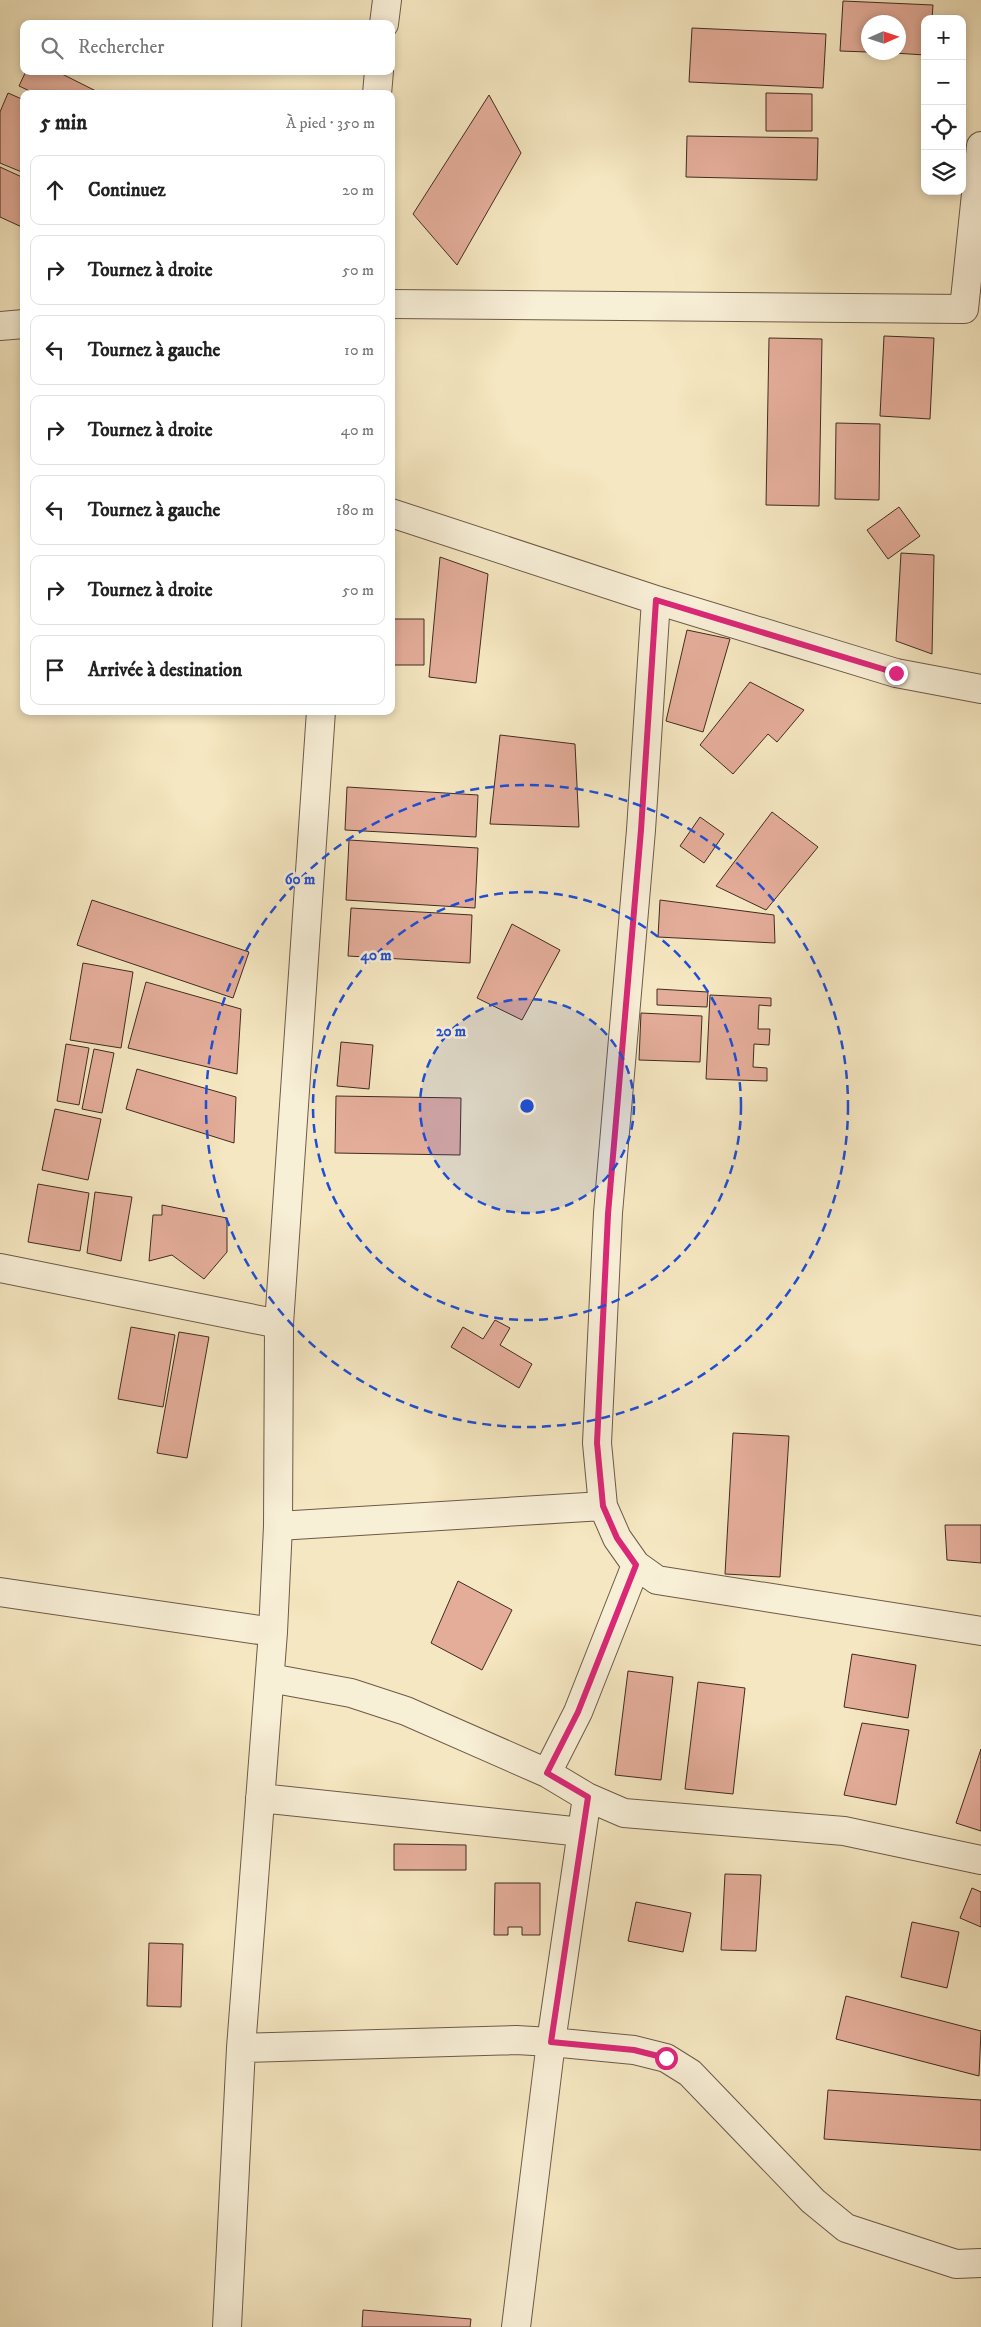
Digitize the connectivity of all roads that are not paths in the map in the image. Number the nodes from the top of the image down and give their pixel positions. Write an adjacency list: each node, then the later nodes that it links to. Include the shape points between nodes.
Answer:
1 (386, 0): 2 (street)
2 (384, 20)
3 (379, 75): 4 (street)
4 (377, 90)
5 (981, 146): 7 (street)
6 (395, 304): 7 (street)
7 (973, 309)
8 (20, 324): 9 (street)
9 (0, 326)
10 (395, 514): 11 (street)
11 (656, 600): 12 (street, via 896,673); 16 (street, via 640,840 608,1214 597,1443)
12 (981, 689)
13 (321, 715): 15 (street)
14 (0, 1268): 15 (street)
15 (279, 1324): 17 (street)
16 (603, 1506): 17 (street); 18 (street, via 617,1538)
17 (278, 1526): 21 (street)
18 (636, 1565): 20 (street, via 657,1580); 23 (street, via 578,1712)
19 (0, 1592): 21 (street)
20 (981, 1631)
21 (274, 1632): 22 (street)
22 (270, 1678): 23 (street, via 351,1693 406,1711); 25 (street)
23 (547, 1773): 24 (street)
24 (588, 1797): 26 (street); 27 (street, via 624,1812 844,1831)
25 (260, 1798): 26 (street); 29 (street)
26 (582, 1832): 28 (street)
27 (981, 1860)
28 (551, 2042): 29 (street, via 516,2040); 30 (street, via 634,2050 666,2058 690,2073 813,2201 846,2228 956,2264); 32 (street)
29 (241, 2048): 31 (street)
30 (981, 2263)
31 (227, 2327)
32 (516, 2327)

